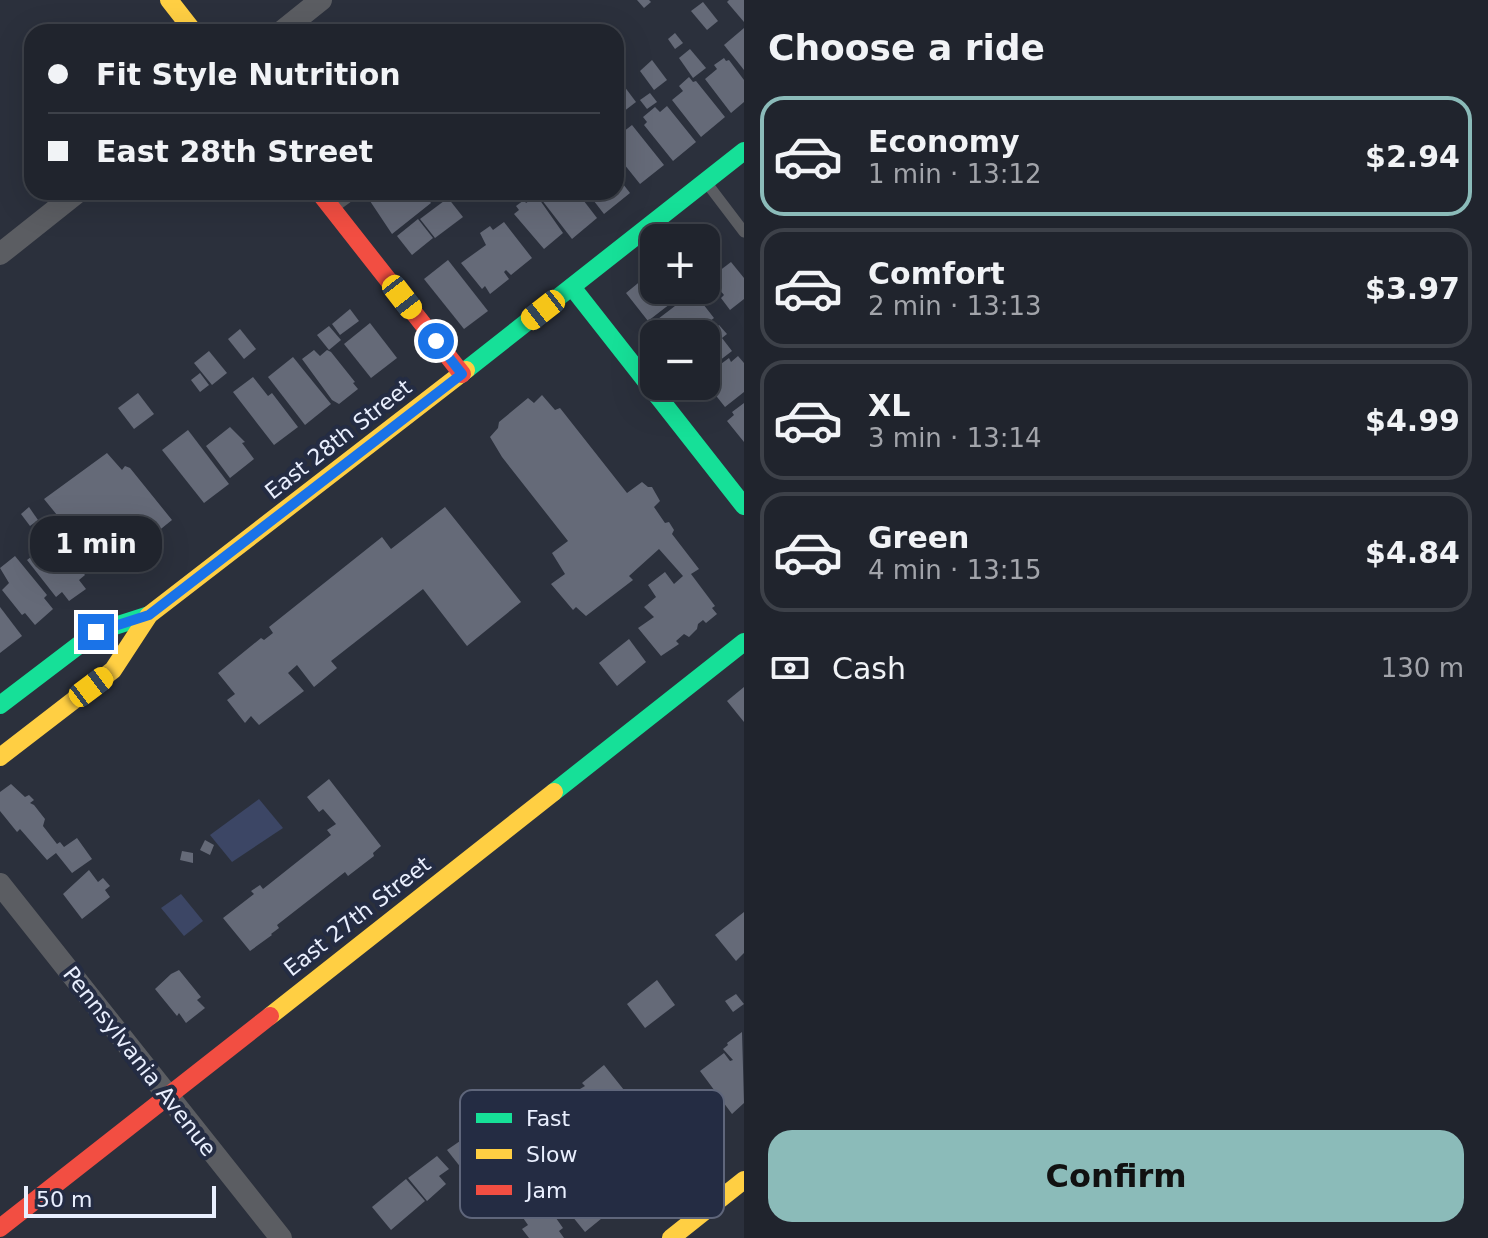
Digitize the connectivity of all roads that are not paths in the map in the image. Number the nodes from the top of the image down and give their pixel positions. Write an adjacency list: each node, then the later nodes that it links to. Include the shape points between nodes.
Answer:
1 (169, 0): 3 (street)
2 (321, 0): 4 (street)
3 (188, 24)
4 (291, 24)
5 (744, 151): 6 (street, East 28th Street)
6 (705, 181): 11 (lane); 13 (street, East 28th Street)
7 (68, 200): 12 (street)
8 (325, 200): 10 (street)
9 (344, 200): 10 (lane)
10 (332, 209): 14 (street)
11 (744, 232)
12 (0, 254)
13 (572, 287): 14 (street, East 28th Street); 15 (street)
14 (462, 374): 16 (street, East 28th Street)
15 (744, 506)
16 (149, 615): 18 (street, East 28th Street, via 96,632); 19 (street, East 28th Street, via 113,670)
17 (744, 642): 21 (street, East 27th Street)
18 (0, 705)
19 (0, 757)
20 (0, 884): 21 (street, Pennsylvania Avenue)
21 (168, 1096): 25 (street, East 27th Street); 26 (street, Pennsylvania Avenue)
22 (744, 1180): 23 (street)
23 (724, 1196)
24 (696, 1218): 27 (street)
25 (0, 1228)
26 (281, 1238)
27 (671, 1238)

